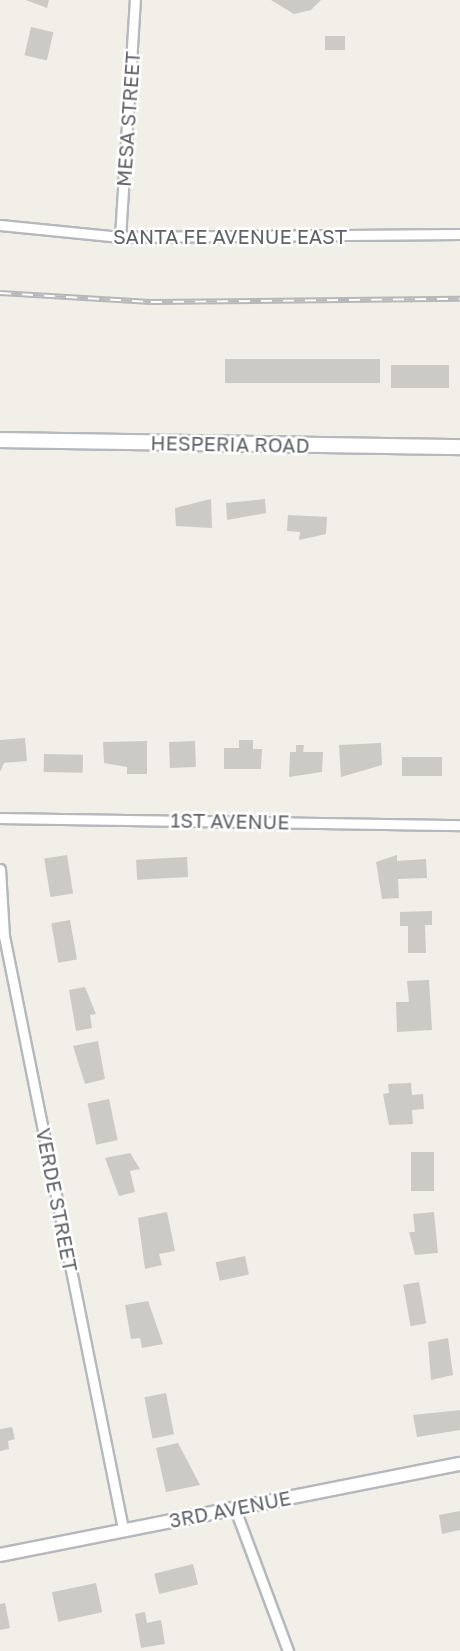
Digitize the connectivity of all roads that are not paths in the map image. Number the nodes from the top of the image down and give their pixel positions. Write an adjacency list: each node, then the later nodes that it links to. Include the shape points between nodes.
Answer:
1 (135, 0): 4 (street, MESA STREET)
2 (0, 225): 4 (street, SANTA FE AVENUE EAST)
3 (460, 234): 4 (street, SANTA FE AVENUE EAST)
4 (120, 237)
5 (0, 440): 6 (main road, HESPERIA ROAD)
6 (460, 447)
7 (0, 818): 8 (street, 1ST AVENUE)
8 (460, 825)
9 (0, 869): 12 (street, VERDE STREET, via 4,936)
10 (460, 1464): 11 (street, 3RD AVENUE)
11 (235, 1509): 12 (street, 3RD AVENUE); 14 (street)
12 (123, 1529): 13 (street, 3RD AVENUE)
13 (0, 1555)
14 (288, 1651)

